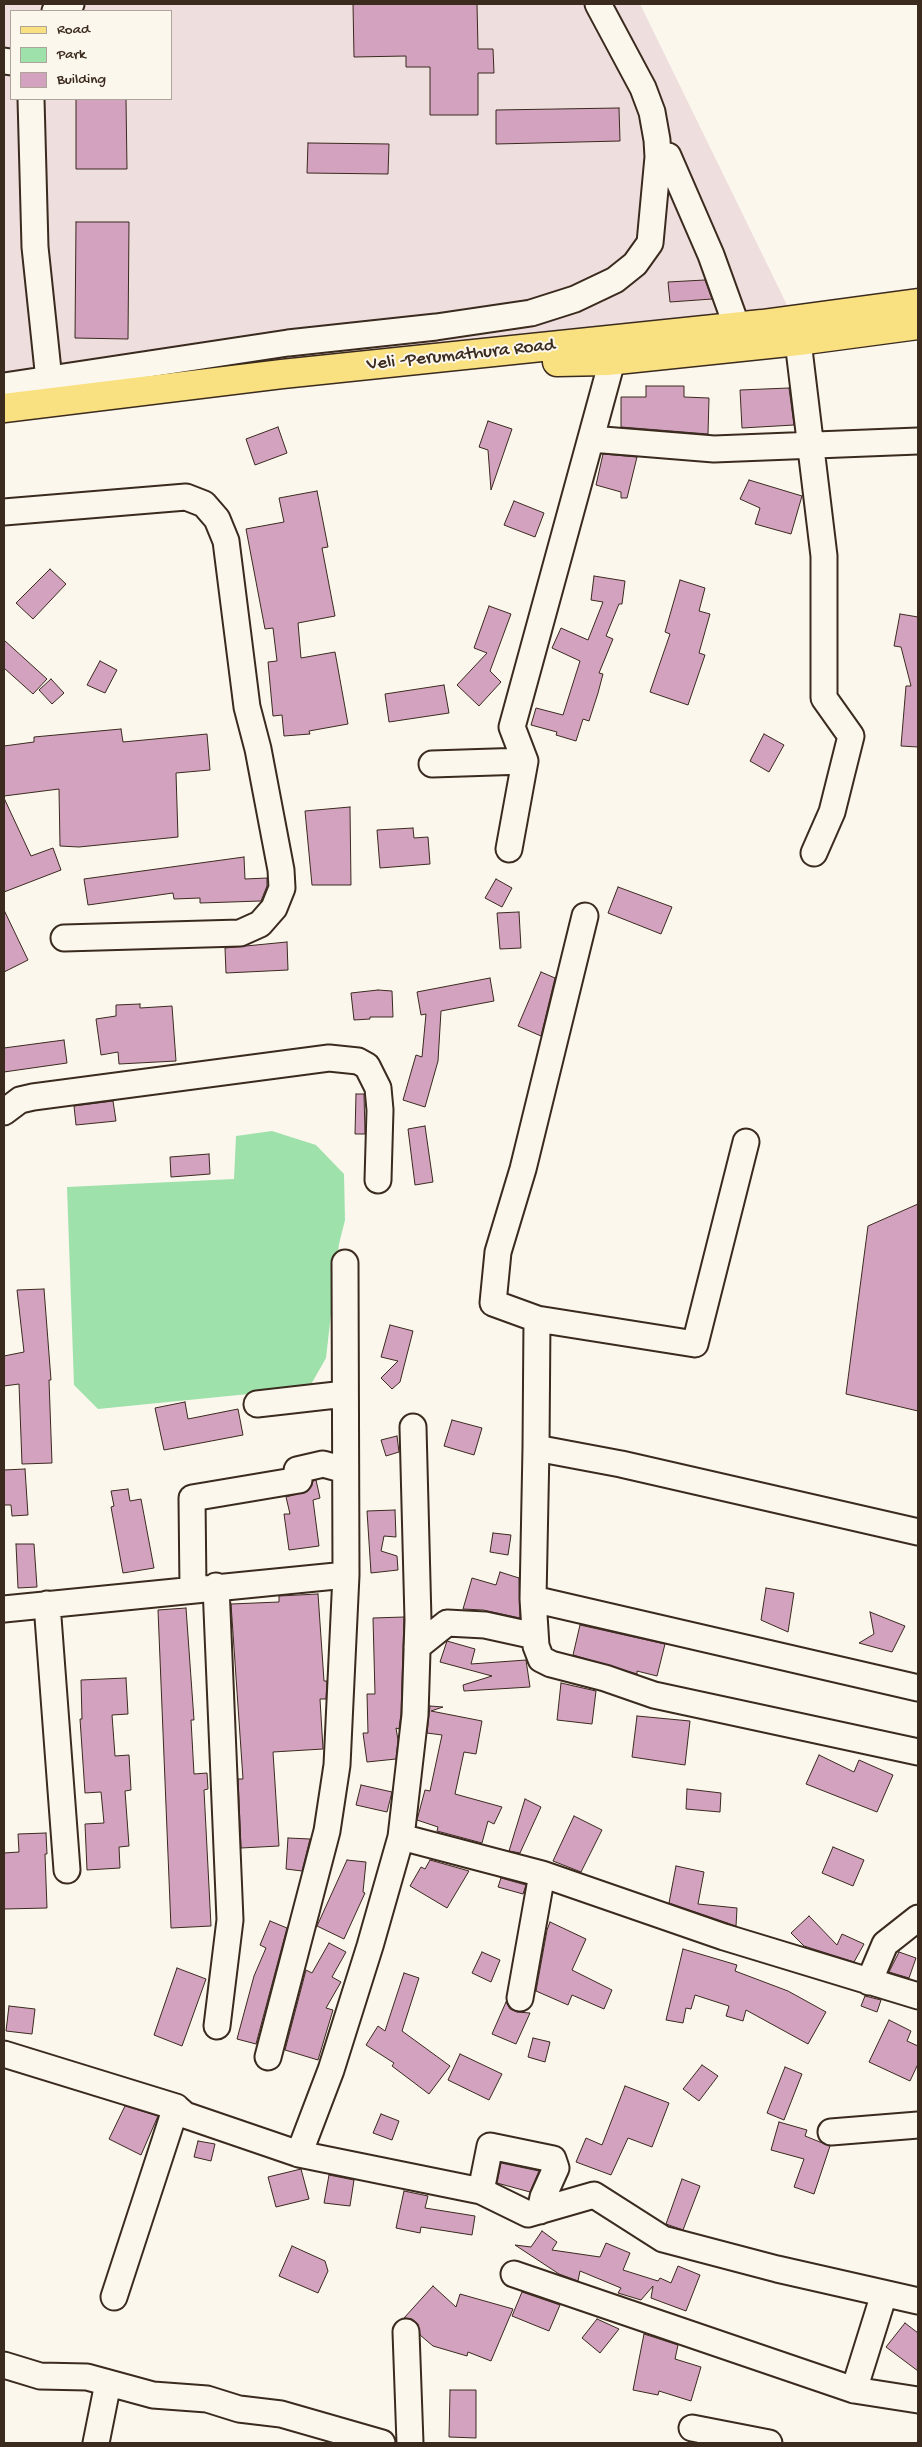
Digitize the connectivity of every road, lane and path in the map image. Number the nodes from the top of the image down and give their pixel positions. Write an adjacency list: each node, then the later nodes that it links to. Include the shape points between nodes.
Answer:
1 (71, 4): 3 (street)
2 (598, 4): 11 (street, via 643,88 657,140 650,243 636,264 615,280 576,299 531,313 288,343)
3 (57, 10)
4 (31, 100): 11 (street, via 35,247)
5 (668, 156): 8 (street, via 711,255)
6 (918, 302): 8 (main road, Veli -Perumathura Road)
7 (918, 325): 9 (main road)
8 (737, 327): 13 (main road, Veli -Perumathura Road, via 282,374)
9 (798, 341): 10 (main road); 17 (street)
10 (612, 361): 14 (main road, via 547,363); 15 (street)
11 (48, 380): 12 (street)
12 (4, 386)
13 (4, 408)
14 (4, 424)
15 (591, 439): 17 (street, via 714,449); 19 (street, via 512,727)
16 (918, 442): 17 (street)
17 (812, 444): 22 (street, via 824,556 824,698 851,736 832,812)
18 (4, 512): 24 (street, via 186,497 204,504 218,519 226,541 247,707 281,870 282,888 274,908 260,924 240,933)
19 (525, 761): 20 (street); 21 (street)
20 (432, 764)
21 (509, 849)
22 (814, 853)
23 (585, 916): 29 (street, via 523,1169 498,1252 493,1303)
24 (64, 938)
25 (6, 1103): 27 (street, via 329,1058 358,1061 367,1066 378,1088)
26 (746, 1142): 29 (street, via 695,1344)
27 (378, 1180)
28 (345, 1263): 30 (street)
29 (537, 1319): 33 (street)
30 (345, 1394): 31 (street); 34 (street)
31 (257, 1404)
32 (413, 1427): 42 (street)
33 (536, 1448): 35 (street, via 631,1466); 38 (street)
34 (346, 1470): 36 (street); 37 (street, via 323,1464 297,1470 298,1480 192,1498)
35 (918, 1532)
36 (346, 1575): 37 (street); 54 (street, via 337,1764 327,1831)
37 (205, 1588): 39 (street); 52 (street, via 230,1920)
38 (533, 1599): 41 (street); 43 (street)
39 (47, 1604): 40 (street); 46 (street)
40 (4, 1609)
41 (535, 1636): 42 (street, via 485,1625 446,1623); 44 (street, via 541,1660 551,1664 654,1695)
42 (417, 1647): 45 (street, via 415,1715)
43 (918, 1688)
44 (918, 1752)
45 (401, 1838): 47 (street); 58 (street, via 331,2070)
46 (67, 1870)
47 (542, 1874): 49 (street, via 724,1937); 51 (street)
48 (918, 1918): 49 (street, via 885,1944)
49 (870, 1982): 50 (street)
50 (918, 1996)
51 (520, 1998)
52 (217, 2026)
53 (4, 2054): 55 (street)
54 (268, 2057)
55 (176, 2107): 58 (street, via 186,2114); 63 (street)
56 (918, 2125): 57 (street)
57 (831, 2132)
58 (299, 2154): 59 (street)
59 (481, 2191): 60 (street, via 528,2214); 60 (street, via 490,2146 553,2159 556,2168)
60 (540, 2211): 62 (street, via 594,2195 663,2240)
61 (514, 2274): 68 (street)
62 (884, 2294): 64 (street); 68 (street)
63 (114, 2297)
64 (918, 2301)
65 (406, 2332): 74 (street)
66 (4, 2365): 67 (street, via 40,2376 86,2377)
67 (108, 2382): 71 (street, via 154,2395 206,2399 239,2409 281,2414); 72 (street)
68 (854, 2390): 69 (street)
69 (918, 2400)
70 (692, 2428): 75 (street)
71 (318, 2434): 73 (street)
72 (96, 2443)
73 (382, 2443)
74 (410, 2443)
75 (769, 2443)

